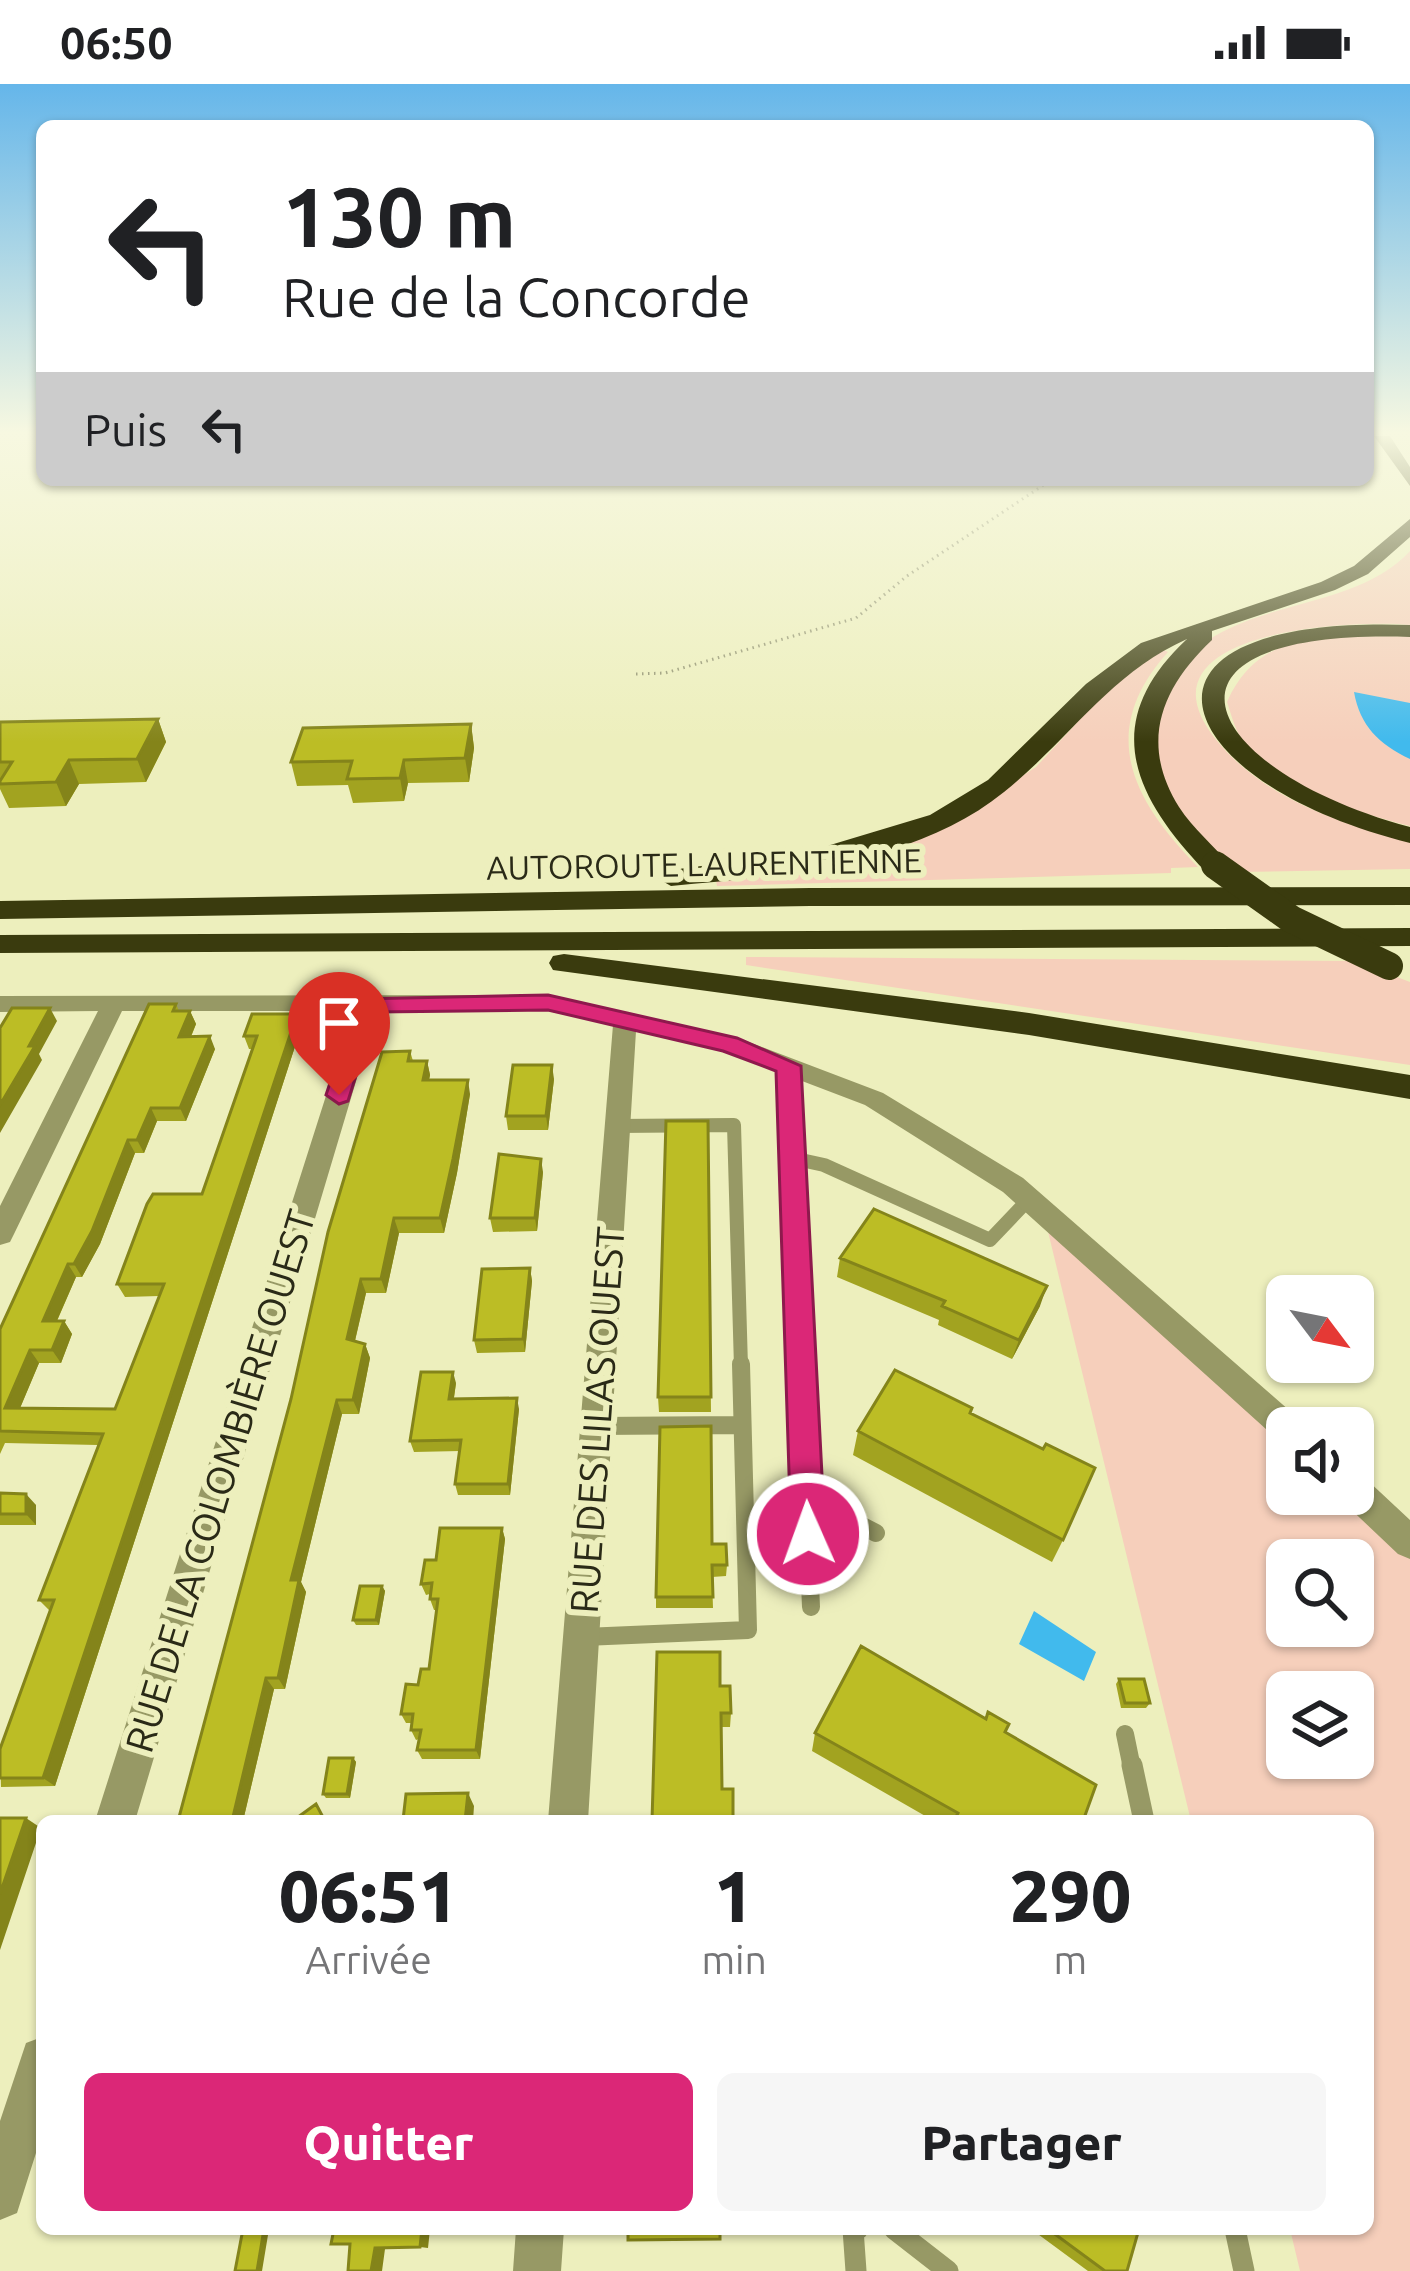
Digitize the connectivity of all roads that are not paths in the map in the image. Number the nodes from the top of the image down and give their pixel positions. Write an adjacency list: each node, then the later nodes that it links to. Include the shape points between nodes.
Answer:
1 (1400, 538): 2 (highway, via 1354,573)
2 (1221, 622): 8 (highway, via 1122,664 1000,784 899,836 723,873); 13 (highway, bridge, via 1166,668 1144,716 1154,785 1215,865 1291,919)
3 (1410, 631): 4 (highway, via 1330,630 1263,645 1218,676 1212,697 1215,721 1261,770 1336,811)
4 (1410, 835)
5 (1410, 876): 7 (highway)
6 (1410, 896): 7 (highway, AUTOROUTE LAURENTIENNE)
7 (810, 897): 8 (highway, AUTOROUTE LAURENTIENNE)
8 (362, 906): 9 (highway, AUTOROUTE LAURENTIENNE)
9 (0, 910)
10 (1410, 938): 12 (highway, AUTOROUTE LAURENTIENNE)
11 (0, 944): 12 (highway, AUTOROUTE LAURENTIENNE)
12 (424, 945): 19 (highway, via 1029,1024)
13 (1400, 969)
14 (0, 1004): 15 (street)
15 (114, 1004): 16 (street); 23 (street)
16 (367, 1004): 17 (street, via 548,1003); 34 (street, RUE DE LA COLOMBIÈRE OUEST)
17 (625, 1020): 18 (street); 20 (street, RUE DES LILAS OUEST)
18 (789, 1066): 21 (lane); 22 (street, via 874,1100)
19 (1410, 1088)
20 (617, 1126): 25 (lane, via 734,1125); 26 (street, RUE DES LILAS OUEST)
21 (792, 1158): 22 (lane, via 990,1240); 27 (lane)
22 (1029, 1198): 24 (street)
23 (0, 1234)
24 (1266, 1408)
25 (739, 1425): 26 (lane); 32 (lane, via 748,1630)
26 (596, 1426): 32 (street, RUE DES LILAS OUEST)
27 (806, 1497): 29 (lane); 31 (lane)
28 (1374, 1509): 30 (street)
29 (876, 1533)
30 (1410, 1543)
31 (811, 1607)
32 (581, 1637): 35 (street, RUE DES LILAS OUEST)
33 (1125, 1734): 36 (lane)
34 (117, 1815)
35 (568, 1815)
36 (1143, 1815)
37 (36, 2079): 38 (street)
38 (0, 2196)
39 (540, 2235): 43 (street)
40 (854, 2235): 44 (lane)
41 (902, 2235): 45 (lane)
42 (1235, 2235): 46 (lane)
43 (537, 2271)
44 (856, 2271)
45 (948, 2271)
46 (1244, 2271)

